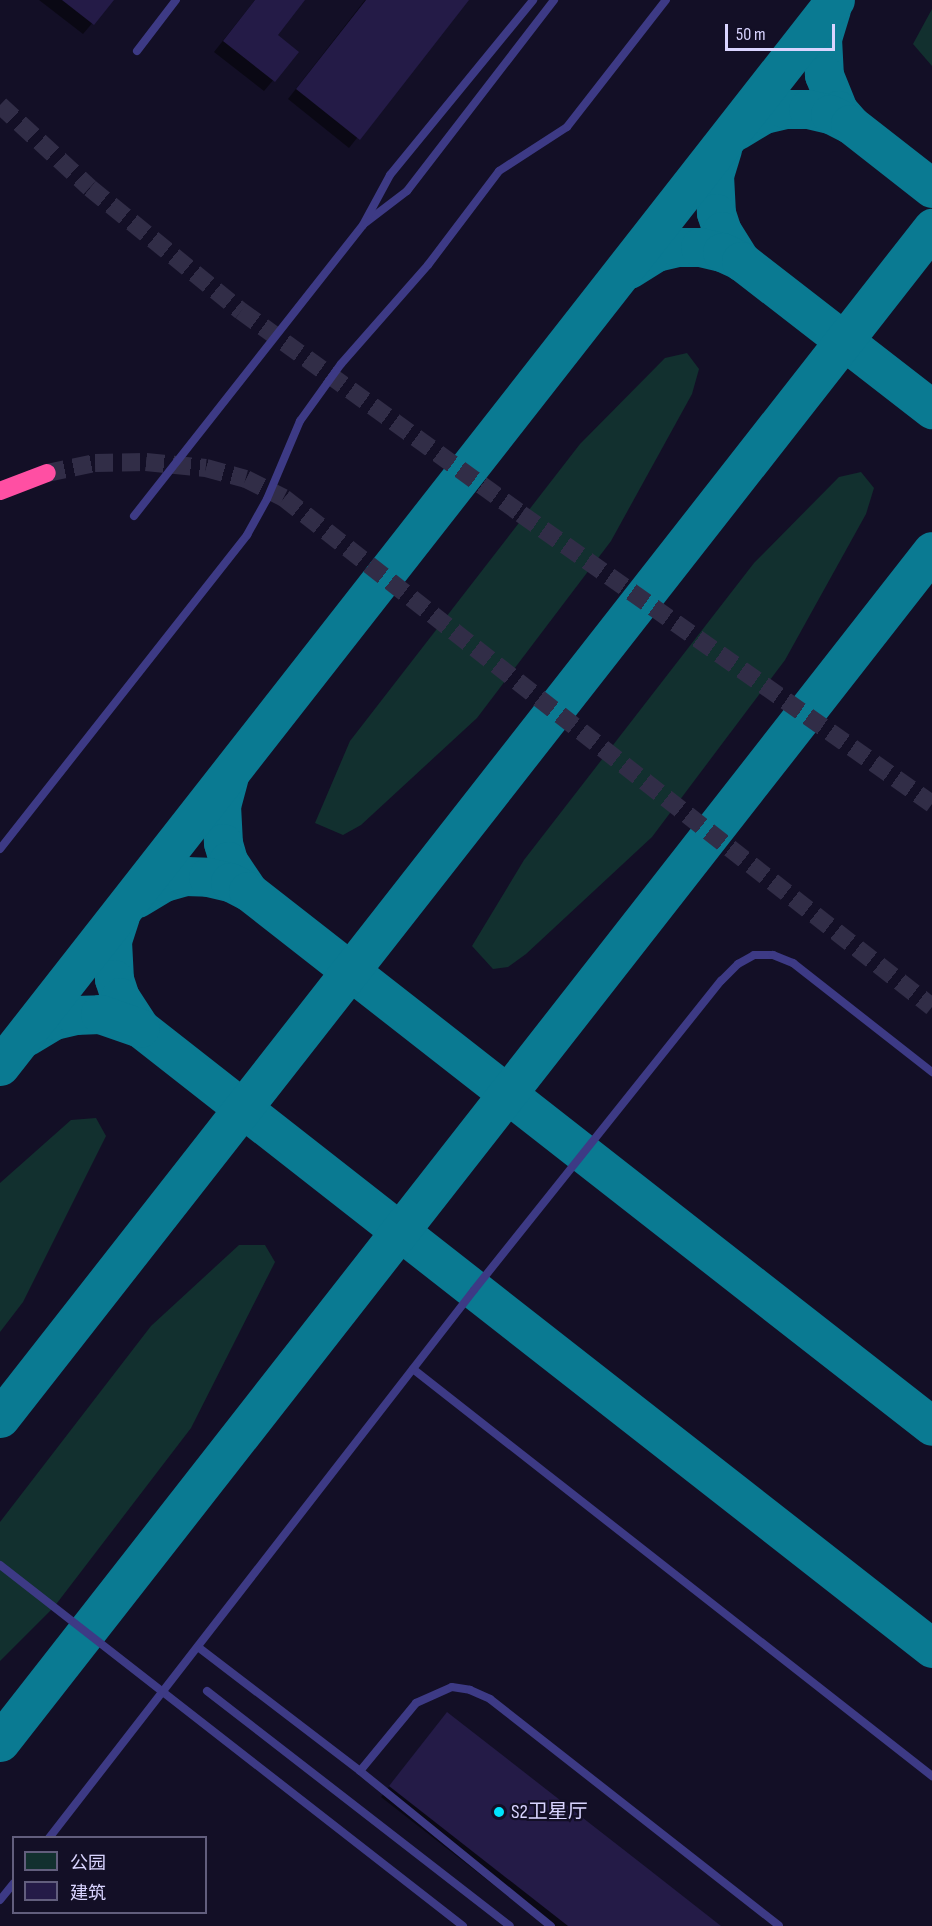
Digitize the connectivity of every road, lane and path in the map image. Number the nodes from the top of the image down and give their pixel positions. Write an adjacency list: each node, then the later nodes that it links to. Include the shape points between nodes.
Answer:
1 (176, 0): 5 (lane)
2 (533, 0): 6 (lane, via 390,175)
3 (554, 0): 6 (lane, via 407,191)
4 (666, 0): 10 (lane, via 567,127 499,171 428,265 341,364 300,421 247,535)
5 (137, 51)
6 (363, 225): 9 (lane)
7 (47, 473): 8 (highway)
8 (0, 491)
9 (135, 516)
10 (0, 849)
11 (932, 1072): 12 (lane, via 793,963 773,955 754,955 738,964 575,1162)
12 (413, 1370): 14 (lane); 18 (lane)
13 (0, 1566): 15 (lane)
14 (198, 1647): 15 (lane); 17 (lane)
15 (163, 1690): 19 (lane); 22 (lane)
16 (207, 1691): 23 (lane)
17 (360, 1771): 24 (lane); 25 (lane, via 416,1702 452,1687 470,1690 490,1699)
18 (932, 1776)
19 (51, 1836)
20 (12, 1885): 21 (lane)
21 (0, 1900)
22 (463, 1926)
23 (510, 1926)
24 (551, 1926)
25 (779, 1926)

